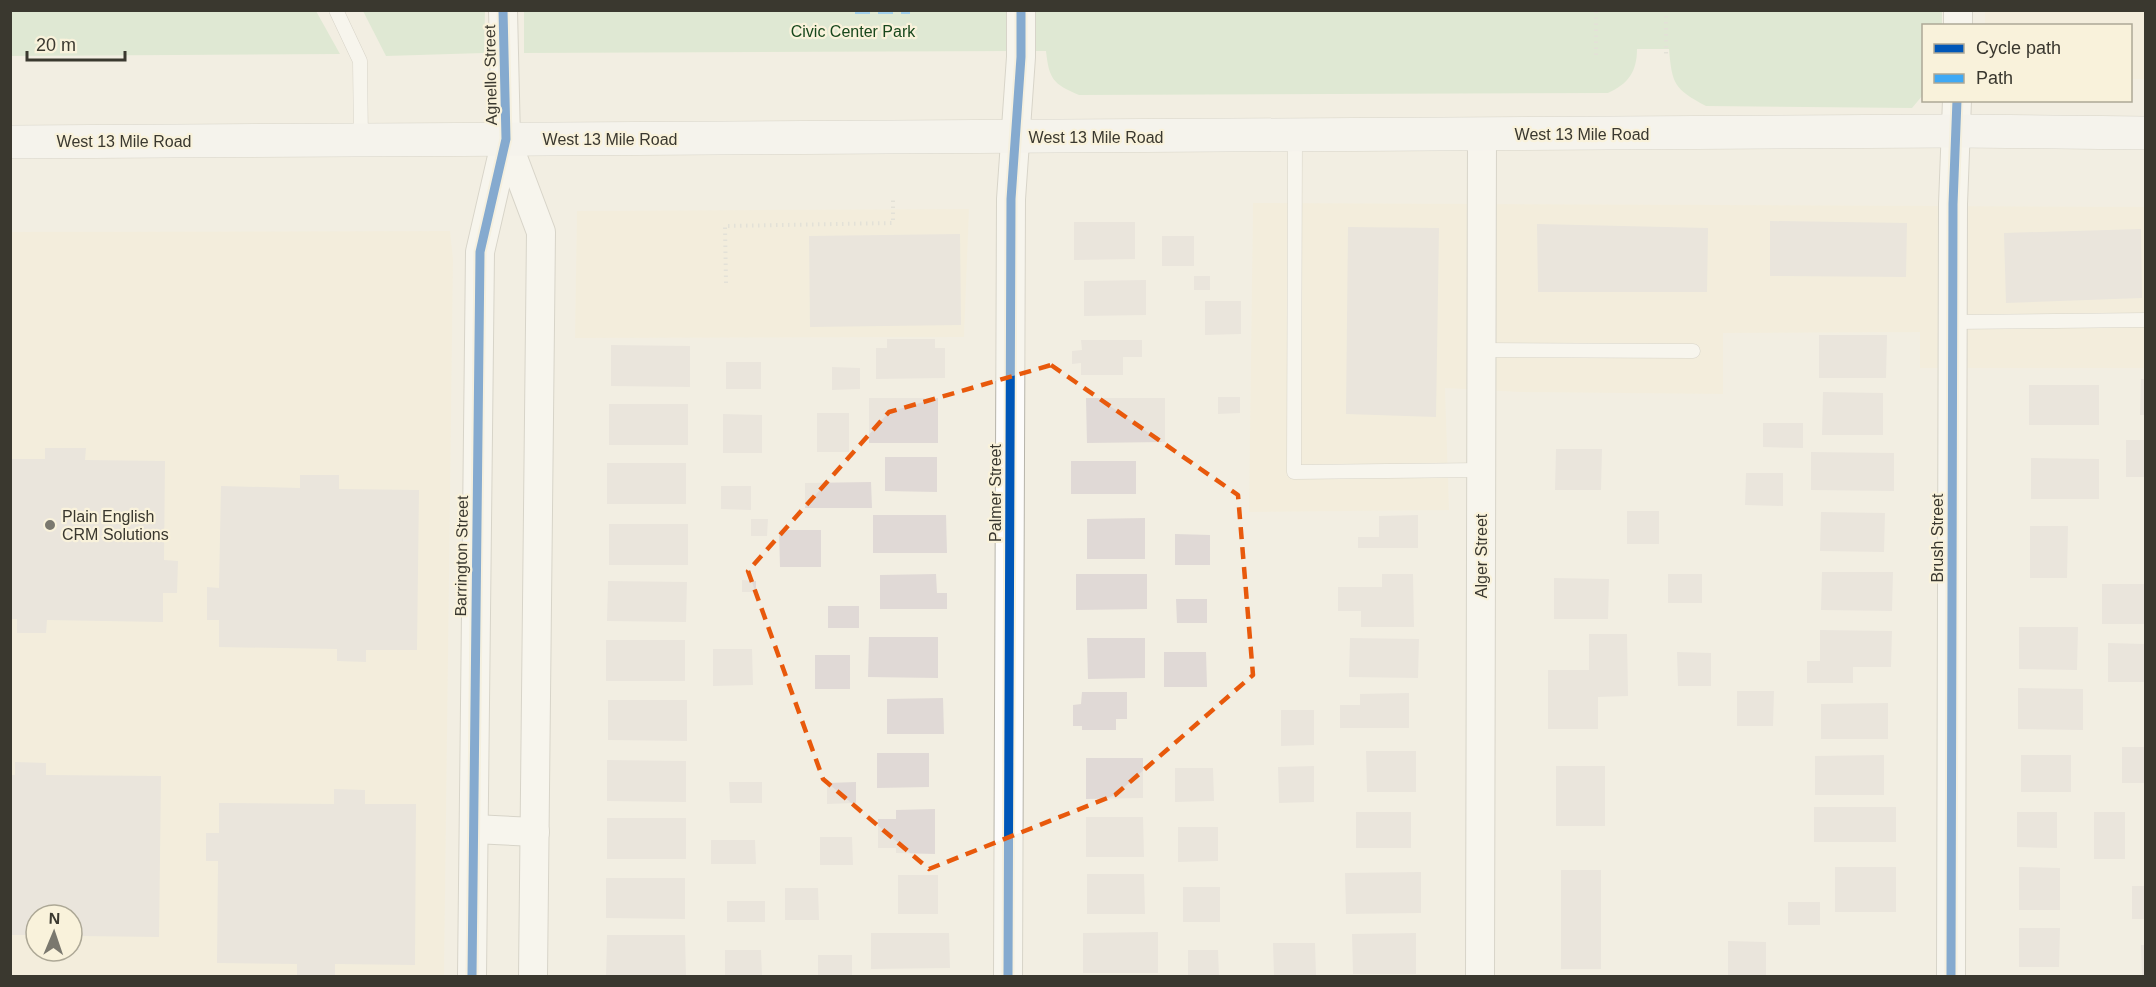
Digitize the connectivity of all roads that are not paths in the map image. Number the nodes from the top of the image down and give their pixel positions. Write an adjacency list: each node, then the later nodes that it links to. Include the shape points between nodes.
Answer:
1 (336, 10): 10 (lane, via 360,61)
2 (503, 10): 9 (street, Agnello Street)
3 (1021, 10): 8 (street, Palmer Street)
4 (1956, 116): 5 (main road, West 13 Mile Road); 6 (main road, West 13 Mile Road); 13 (street, Brush Street)
5 (2145, 133)
6 (1482, 135): 7 (main road, West 13 Mile Road); 14 (street, Alger Street)
7 (1295, 136): 8 (main road, West 13 Mile Road); 16 (lane, via 1294,472)
8 (1015, 137): 9 (main road, West 13 Mile Road); 21 (street, Palmer Street, via 1011,199)
9 (506, 139): 10 (main road, West 13 Mile Road); 17 (street, Barrington Street, via 480,252); 18 (street, via 541,232)
10 (361, 140): 11 (main road, West 13 Mile Road)
11 (10, 142)
12 (2145, 320): 13 (lane)
13 (1953, 322): 23 (street, Brush Street)
14 (1480, 350): 15 (lane); 16 (street, Alger Street)
15 (1693, 351)
16 (1481, 470): 22 (street, Alger Street)
17 (474, 829): 18 (street); 19 (street, Barrington Street)
18 (535, 831): 20 (street)
19 (472, 976)
20 (533, 976)
21 (1008, 976)
22 (1480, 976)
23 (1952, 976)

